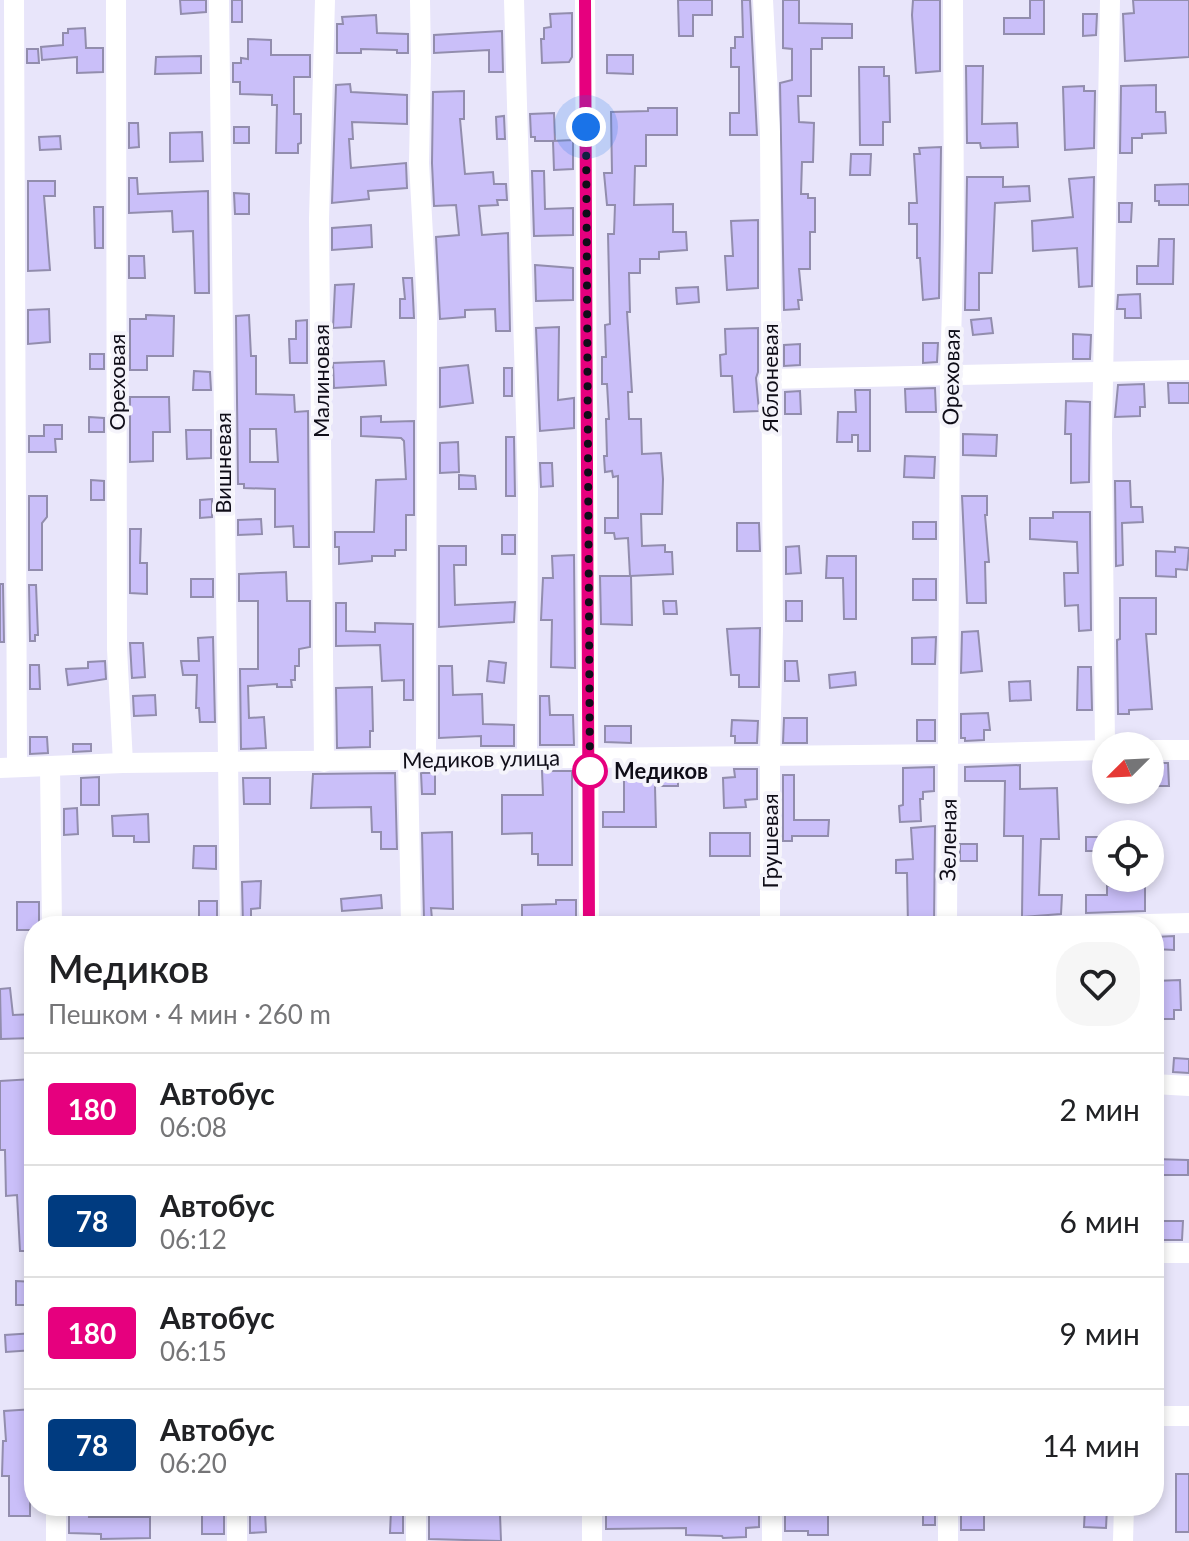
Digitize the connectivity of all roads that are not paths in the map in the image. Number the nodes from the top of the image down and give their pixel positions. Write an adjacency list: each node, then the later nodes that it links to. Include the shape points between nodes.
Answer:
1 (14, 0): 28 (street)
2 (116, 0): 26 (street, Ореховая, via 117,649)
3 (219, 0): 24 (street, Вишневая)
4 (325, 0): 25 (street, Малиновая, via 319,219)
5 (420, 0): 23 (street, via 419,163 427,306)
6 (514, 0): 22 (street, via 528,489)
7 (585, 0): 20 (street)
8 (763, 0): 14 (street, Яблоневая, via 770,132)
9 (953, 0): 13 (street, Ореховая)
10 (1110, 0): 12 (street)
11 (1189, 370): 12 (street)
12 (1104, 371): 13 (street); 15 (street)
13 (950, 376): 14 (street); 19 (street, Ореховая)
14 (769, 379): 21 (street, Яблоневая)
15 (1106, 732)
16 (1092, 750): 19 (street, Медиков улица)
17 (1164, 750): 18 (street)
18 (1189, 750)
19 (950, 754): 21 (street, Медиков улица); 34 (street, Зеленая)
20 (590, 756): 21 (street, Медиков улица); 22 (street, Медиков улица); 32 (street)
21 (770, 756): 33 (street, Грушевая)
22 (527, 758): 23 (street, Медиков улица)
23 (417, 761): 25 (street, Медиков улица); 31 (street)
24 (228, 762): 25 (street, Медиков улица); 26 (street, Медиков улица); 30 (street, Вишневая)
25 (324, 762)
26 (123, 763): 27 (street, Медиков улица)
27 (50, 767): 28 (street, Медиков улица); 29 (street)
28 (8, 768)
29 (52, 916)
30 (230, 916)
31 (411, 916)
32 (589, 916)
33 (770, 916)
34 (947, 916)
35 (1189, 923): 36 (street)
36 (1164, 924)
37 (1164, 1085): 38 (street)
38 (1189, 1086)
39 (1164, 1253): 40 (street)
40 (1189, 1253)
41 (1164, 1416): 42 (street)
42 (1189, 1416)
43 (56, 1516): 50 (street)
44 (237, 1516): 51 (street)
45 (416, 1516): 52 (street)
46 (592, 1516): 53 (street)
47 (772, 1516): 54 (street)
48 (948, 1516): 55 (street)
49 (1124, 1516): 56 (street)
50 (56, 1541)
51 (237, 1541)
52 (416, 1541)
53 (592, 1541)
54 (772, 1541)
55 (948, 1541)
56 (1123, 1541)

